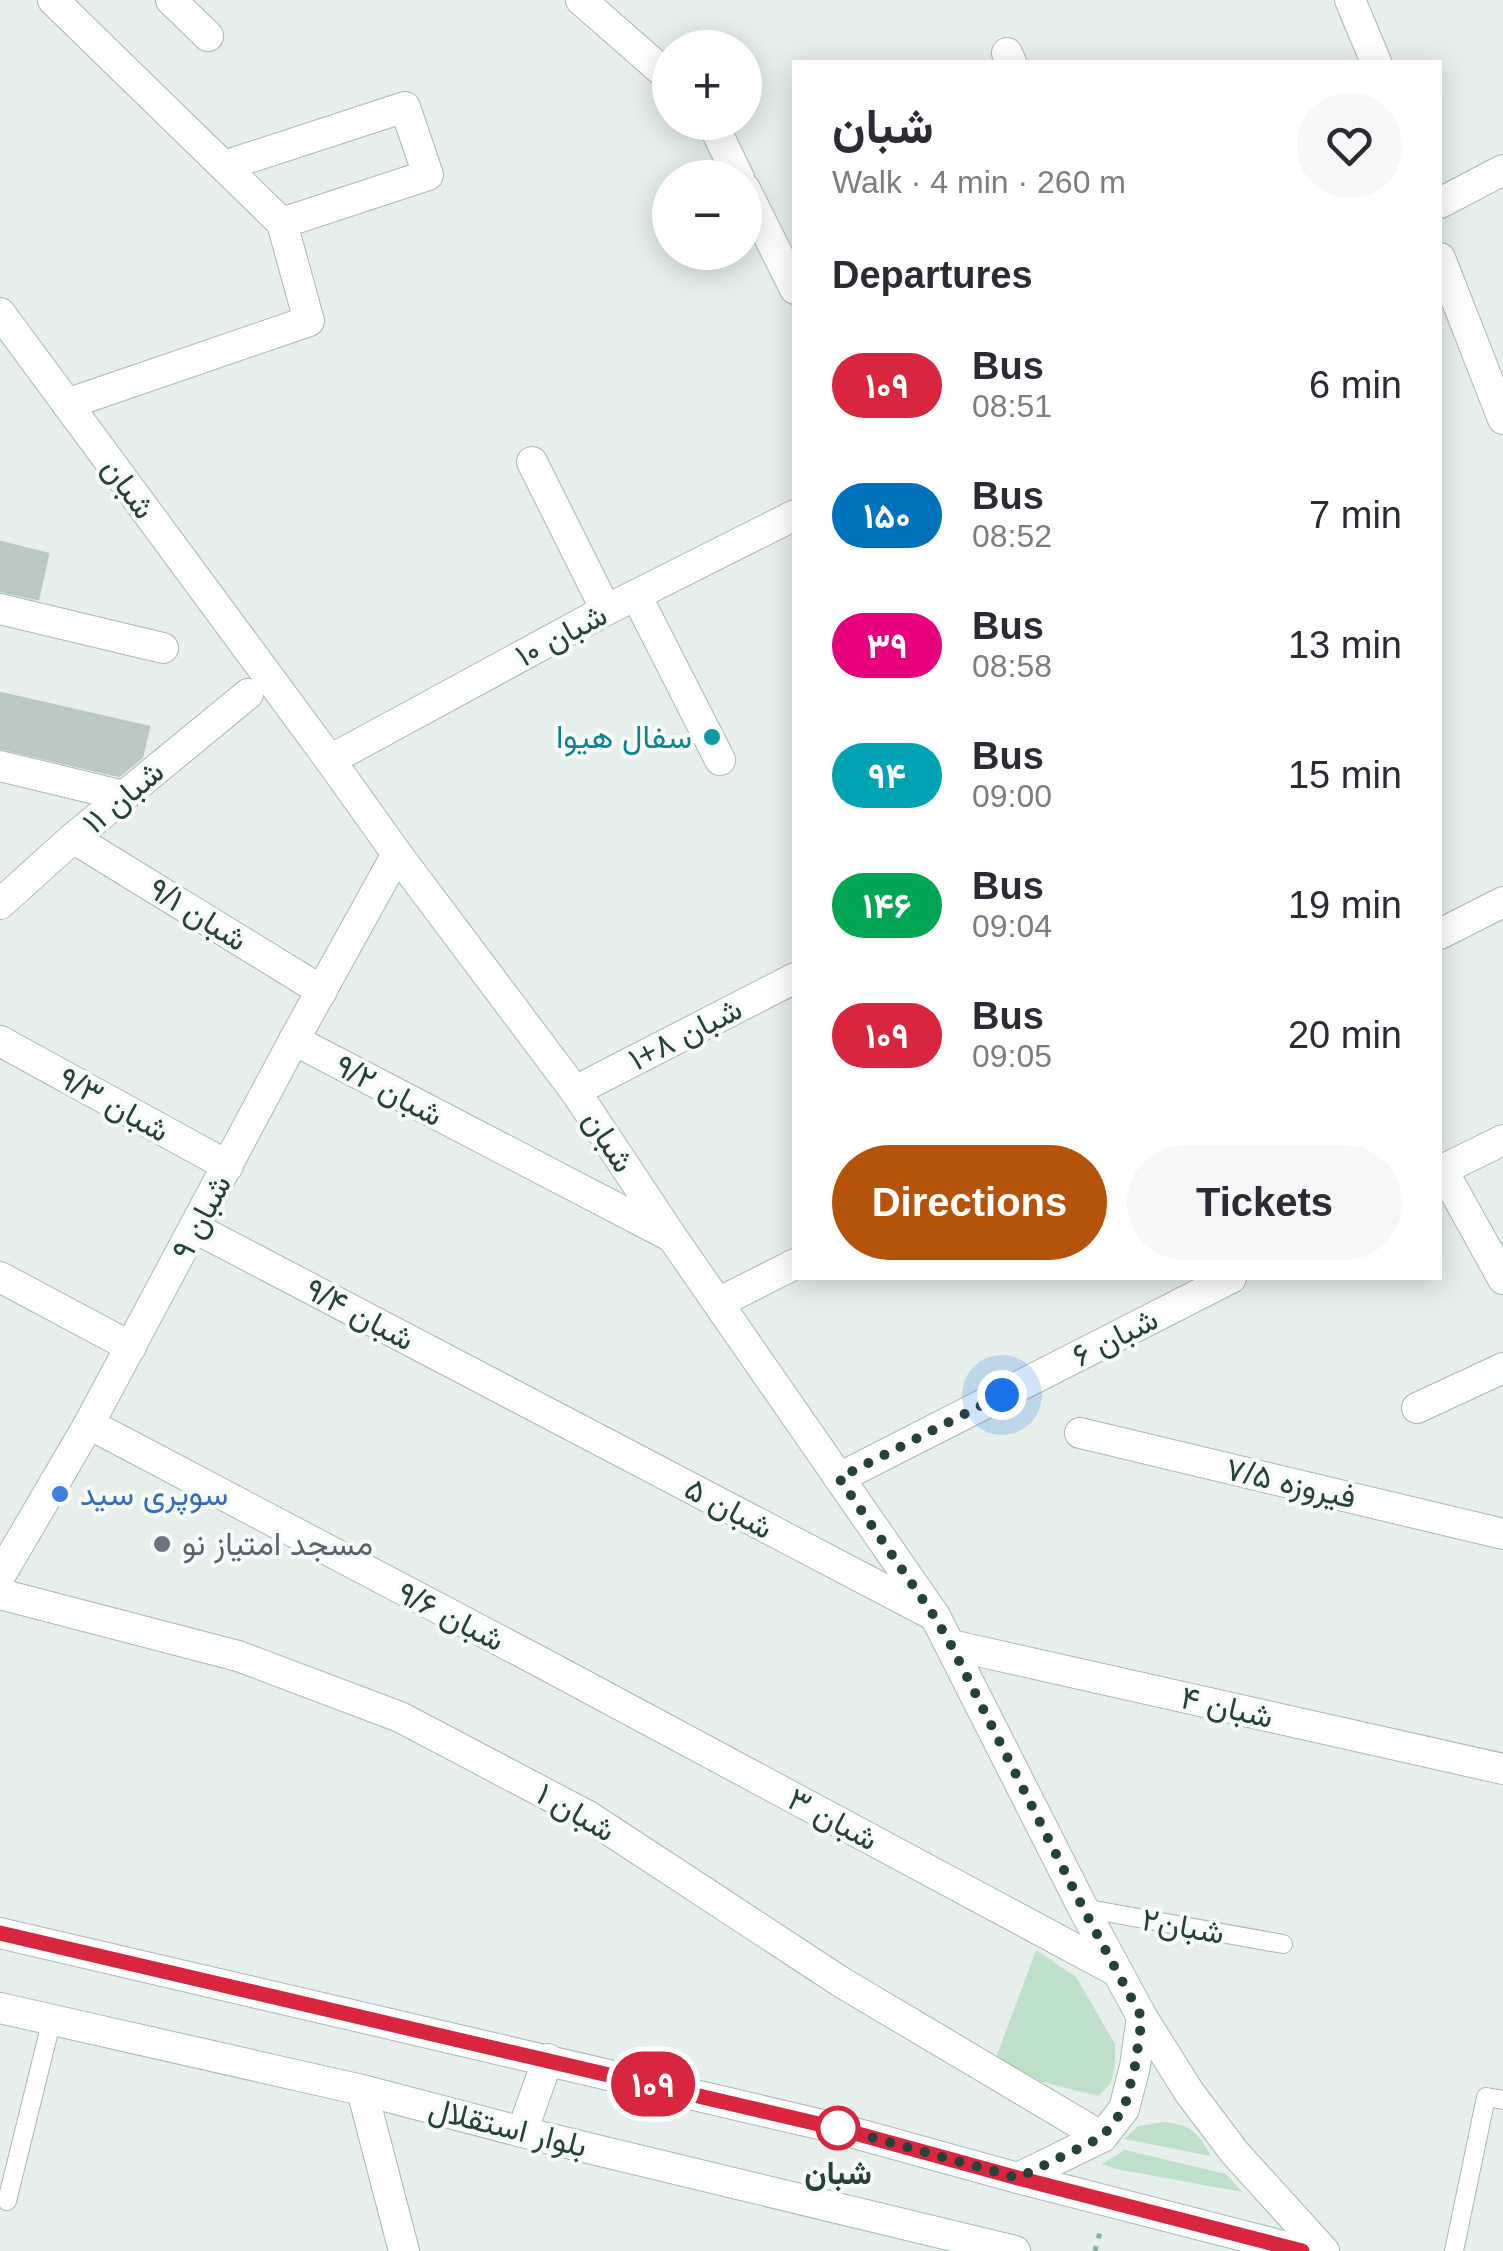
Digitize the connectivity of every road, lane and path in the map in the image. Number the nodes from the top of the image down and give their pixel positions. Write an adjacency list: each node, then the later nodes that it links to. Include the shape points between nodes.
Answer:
1 (53, 0): 8 (street)
2 (171, 0): 5 (street)
3 (581, 0): 7 (street)
4 (1350, 0): 6 (street)
5 (208, 36)
6 (1375, 60)
7 (652, 62)
8 (224, 166): 11 (street); 11 (street, via 405,106 428,175)
9 (1503, 170): 10 (street)
10 (1442, 202)
11 (282, 223): 16 (street, via 309,321)
12 (762, 223): 14 (street)
13 (1442, 263): 17 (street)
14 (792, 283)
15 (0, 313): 16 (street, شبان)
16 (67, 404): 25 (street, شبان)
17 (1503, 419)
18 (532, 462): 22 (street)
19 (792, 517): 20 (street, ۱۰ شبان)
20 (636, 595): 22 (street, ۱۰ شبان); 26 (street)
21 (0, 609): 23 (street)
22 (606, 610): 25 (street, ۱۰ شبان)
23 (163, 648)
24 (248, 694): 28 (street, ۱۱ شبان)
25 (330, 760): 30 (street, شبان)
26 (720, 760)
27 (0, 766): 28 (street)
28 (124, 796): 29 (street, ۱۱ شبان)
29 (74, 838): 32 (street, ۱۱ شبان); 35 (street, ۹/۱ شبان)
30 (397, 854): 35 (street, ۹ شبان); 38 (street, شبان)
31 (1503, 902): 33 (street)
32 (0, 904)
33 (1442, 933)
34 (792, 980): 38 (street, ۱+۸ شبان)
35 (322, 991): 36 (street, ۹ شبان)
36 (294, 1040): 40 (street, ۹ شبان); 44 (street, ۹/۲ شبان)
37 (0, 1041): 40 (street, ۹/۳ شبان)
38 (575, 1090): 44 (street, شبان)
39 (1503, 1140): 41 (street)
40 (228, 1166): 43 (street, ۹ شبان)
41 (1442, 1170)
42 (1442, 1172): 48 (street)
43 (195, 1228): 50 (street, ۹ شبان); 52 (street, ۹/۴ شبان)
44 (672, 1237): 49 (street, شبان)
45 (792, 1266): 49 (street)
46 (0, 1277): 50 (street)
47 (1227, 1280): 56 (street, ۶ شبان)
48 (1503, 1280)
49 (718, 1303): 56 (street, شبان)
50 (131, 1347): 54 (street, ۹ شبان)
51 (1503, 1368): 53 (street)
52 (524, 1401): 61 (street, ۵ شبان)
53 (1417, 1408)
54 (89, 1424): 57 (street, ۹ شبان); 63 (street, ۹/۶ شبان)
55 (1080, 1433): 58 (street, ۷/۵ فیروزه)
56 (839, 1478): 61 (street, شبان)
57 (11, 1530): 59 (street, ۹ شبان)
58 (1503, 1534)
59 (0, 1576)
60 (0, 1594): 76 (street, ۱ شبان, via 238,1656 400,1717 588,1816 840,1982)
61 (934, 1616): 62 (street, شبان)
62 (951, 1645): 64 (street, ۴ شبان); 65 (street, شبان)
63 (548, 1666): 68 (street, ۳ شبان)
64 (1503, 1769)
65 (1083, 1908): 67 (lane, شبان۲); 68 (street, شبان)
66 (0, 1933): 72 (street)
67 (1283, 1944)
68 (1118, 1972): 70 (street, شبان)
69 (0, 2008): 71 (street, بلوار استقلال)
70 (1142, 2018): 76 (street, via 1124,2109); 82 (street, شبان, via 1235,2153)
71 (52, 2020): 73 (street, بلوار استقلال); 78 (lane)
72 (548, 2059): 75 (street); 77 (street)
73 (362, 2090): 75 (street, بلوار استقلال); 79 (street)
74 (1503, 2100): 83 (lane, via 1486,2097)
75 (522, 2132): 80 (street, بلوار استقلال)
76 (1102, 2137): 77 (street)
77 (1018, 2178): 81 (street)
78 (6, 2200)
79 (404, 2251)
80 (1015, 2251)
81 (1302, 2251)
82 (1324, 2251)
83 (1454, 2251)

